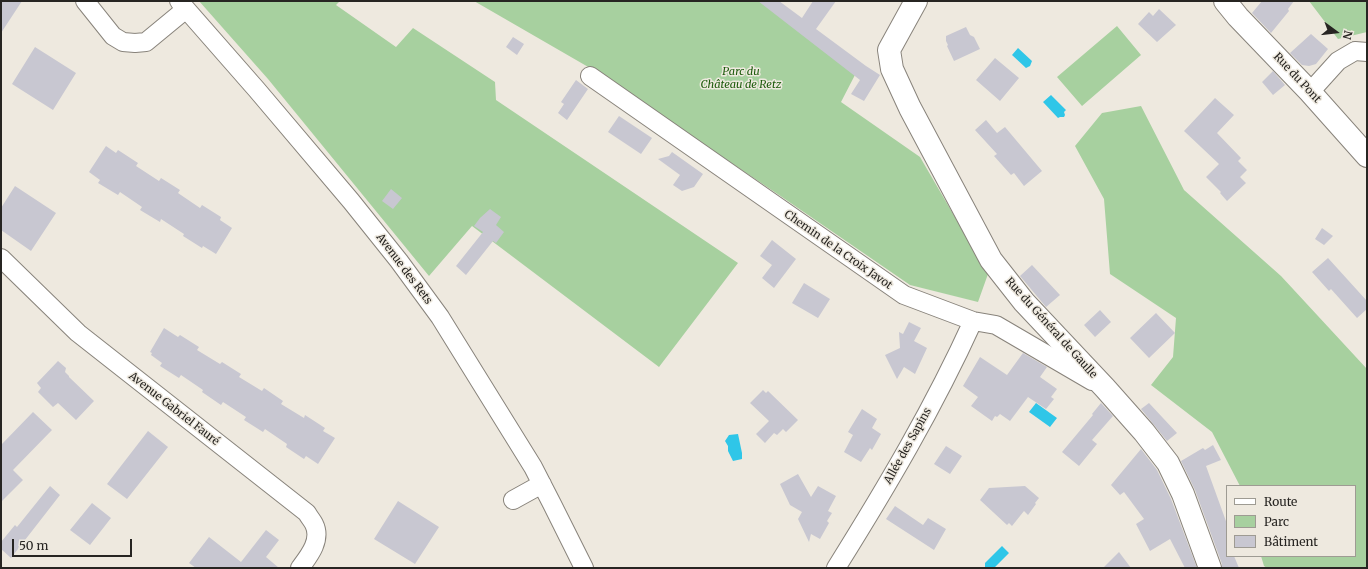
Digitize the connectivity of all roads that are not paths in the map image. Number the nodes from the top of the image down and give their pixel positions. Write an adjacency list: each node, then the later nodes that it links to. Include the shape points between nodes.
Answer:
1 (85, 1): 4 (street, via 113,36 123,42 134,44 146,42)
2 (916, 1): 11 (street, Rue du Général de Gaulle, via 889,50 892,69 910,108 991,260 1024,302)
3 (1225, 1): 7 (street, Rue du Pont)
4 (182, 5): 12 (street, Avenue des Rets, via 317,161 420,288 440,316)
5 (1367, 52): 7 (street, via 1355,51 1338,61)
6 (590, 76): 10 (street, Chemin de la Croix Javot, via 904,295)
7 (1310, 92): 8 (street, Rue du Pont)
8 (1367, 156)
9 (1, 258): 14 (street, Avenue Gabriel Fauré, via 78,333 307,513 315,525 316,539 312,551)
10 (973, 321): 11 (street, Chemin de la Croix Javot, via 996,325); 16 (street, Allée des Sapins, via 923,421)
11 (1105, 388): 17 (street, Rue du Général de Gaulle, via 1168,463 1183,494)
12 (542, 484): 13 (street); 15 (street, Avenue des Rets)
13 (513, 500)
14 (300, 568)
15 (584, 568)
16 (836, 568)
17 (1210, 568)

